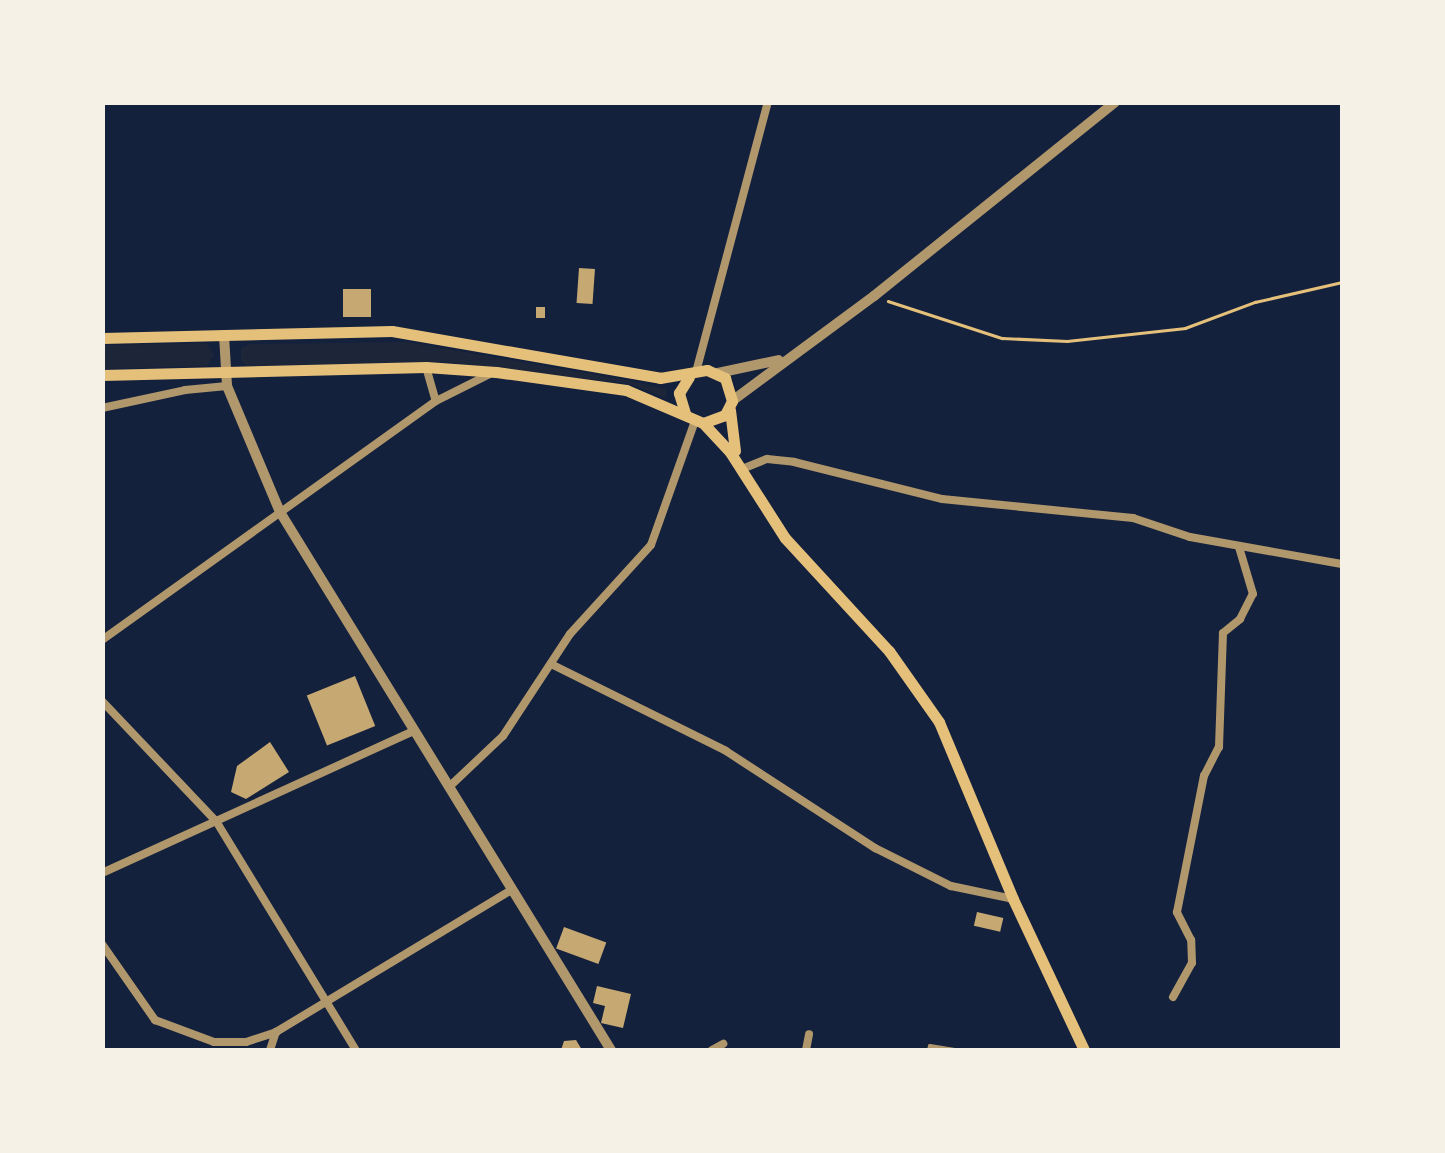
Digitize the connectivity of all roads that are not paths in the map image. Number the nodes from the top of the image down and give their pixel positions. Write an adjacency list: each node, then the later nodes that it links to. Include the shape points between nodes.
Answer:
1 (768, 102): 11 (street)
2 (1115, 102): 5 (street)
3 (224, 335): 4 (main road); 7 (street); 11 (main road, via 392,331 660,378)
4 (102, 338)
5 (803, 350): 9 (street); 14 (street)
6 (426, 367): 7 (main road); 8 (main road); 13 (street)
7 (225, 372): 10 (main road); 12 (street)
8 (496, 372): 13 (street); 16 (main road, via 612,387)
9 (718, 373): 11 (main road); 14 (main road, via 730,384)
10 (102, 374)
11 (693, 374): 16 (main road, via 679,394)
12 (227, 386): 15 (street); 18 (street)
13 (436, 401): 18 (street)
14 (731, 405): 16 (main road, via 718,420); 17 (main road, via 731,436)
15 (102, 408)
16 (694, 419): 17 (main road); 22 (street, via 651,545)
17 (742, 469): 19 (street, via 768,459 794,462 942,499 1133,518); 29 (main road, via 785,538 889,651 931,709)
18 (280, 512): 21 (street); 24 (street)
19 (1239, 548): 20 (street); 31 (street, via 1253,594 1240,620 1223,633 1220,747 1204,776 1177,912 1192,940 1192,963)
20 (1342, 564)
21 (102, 640)
22 (551, 664): 25 (street, via 503,736); 29 (street, via 726,751 874,848 951,886)
23 (102, 701): 26 (street)
24 (414, 731): 25 (street); 26 (street)
25 (449, 788): 28 (street)
26 (216, 821): 27 (street); 32 (street)
27 (102, 873)
28 (510, 891): 32 (street); 38 (street)
29 (1013, 900): 43 (main road)
30 (102, 944): 33 (street, via 155,1020 214,1042 246,1042)
31 (1173, 997)
32 (325, 1000): 33 (street); 37 (street)
33 (276, 1032): 36 (street)
34 (809, 1034): 40 (street)
35 (723, 1044): 39 (street)
36 (270, 1050)
37 (356, 1050)
38 (612, 1050)
39 (712, 1050)
40 (806, 1050)
41 (929, 1050): 42 (lane)
42 (955, 1050)
43 (1084, 1050)

